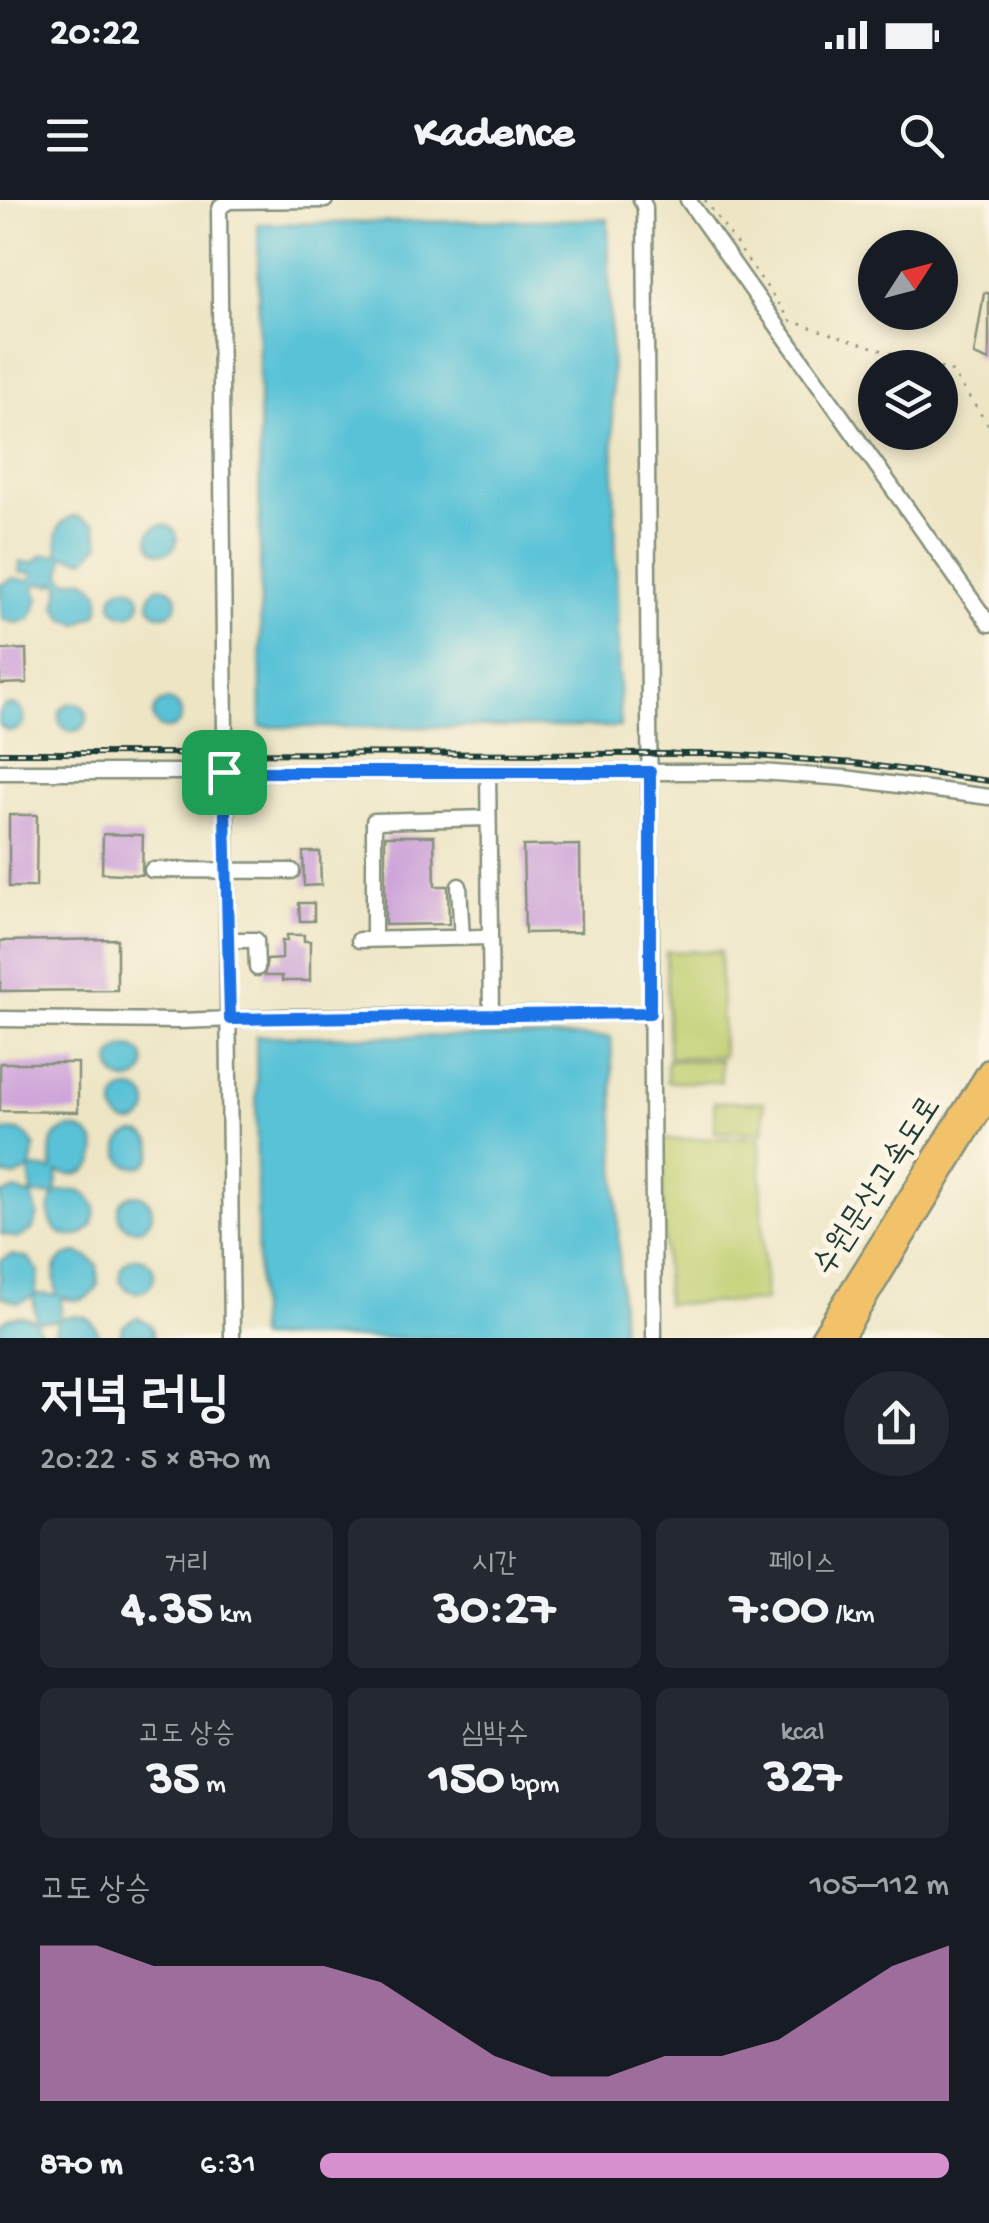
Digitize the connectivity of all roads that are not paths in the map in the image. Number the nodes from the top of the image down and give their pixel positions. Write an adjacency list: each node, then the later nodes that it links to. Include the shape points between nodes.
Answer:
1 (324, 200): 4 (street)
2 (641, 200): 9 (street)
3 (688, 200): 5 (street)
4 (224, 202): 7 (street)
5 (989, 624)
6 (0, 772): 7 (street)
7 (224, 772): 8 (street); 13 (street)
8 (488, 772): 9 (street); 11 (street)
9 (650, 772): 10 (street, via 845,778); 20 (street)
10 (989, 798)
11 (488, 818): 16 (street); 17 (street, via 374,821 366,939)
12 (152, 870): 13 (street)
13 (226, 871): 14 (street); 18 (street)
14 (292, 871)
15 (459, 886): 17 (street)
16 (490, 937): 17 (street); 21 (street)
17 (462, 938)
18 (228, 940): 19 (street, via 256,940); 23 (street)
19 (258, 968)
20 (650, 1013): 21 (street); 27 (street)
21 (491, 1014): 23 (street)
22 (0, 1019): 23 (street)
23 (230, 1019): 26 (street)
24 (989, 1070): 28 (highway, 수원문산고속도로)
25 (989, 1097): 29 (highway, 수원문산고속도로)
26 (232, 1338)
27 (654, 1338)
28 (821, 1338)
29 (842, 1338)

